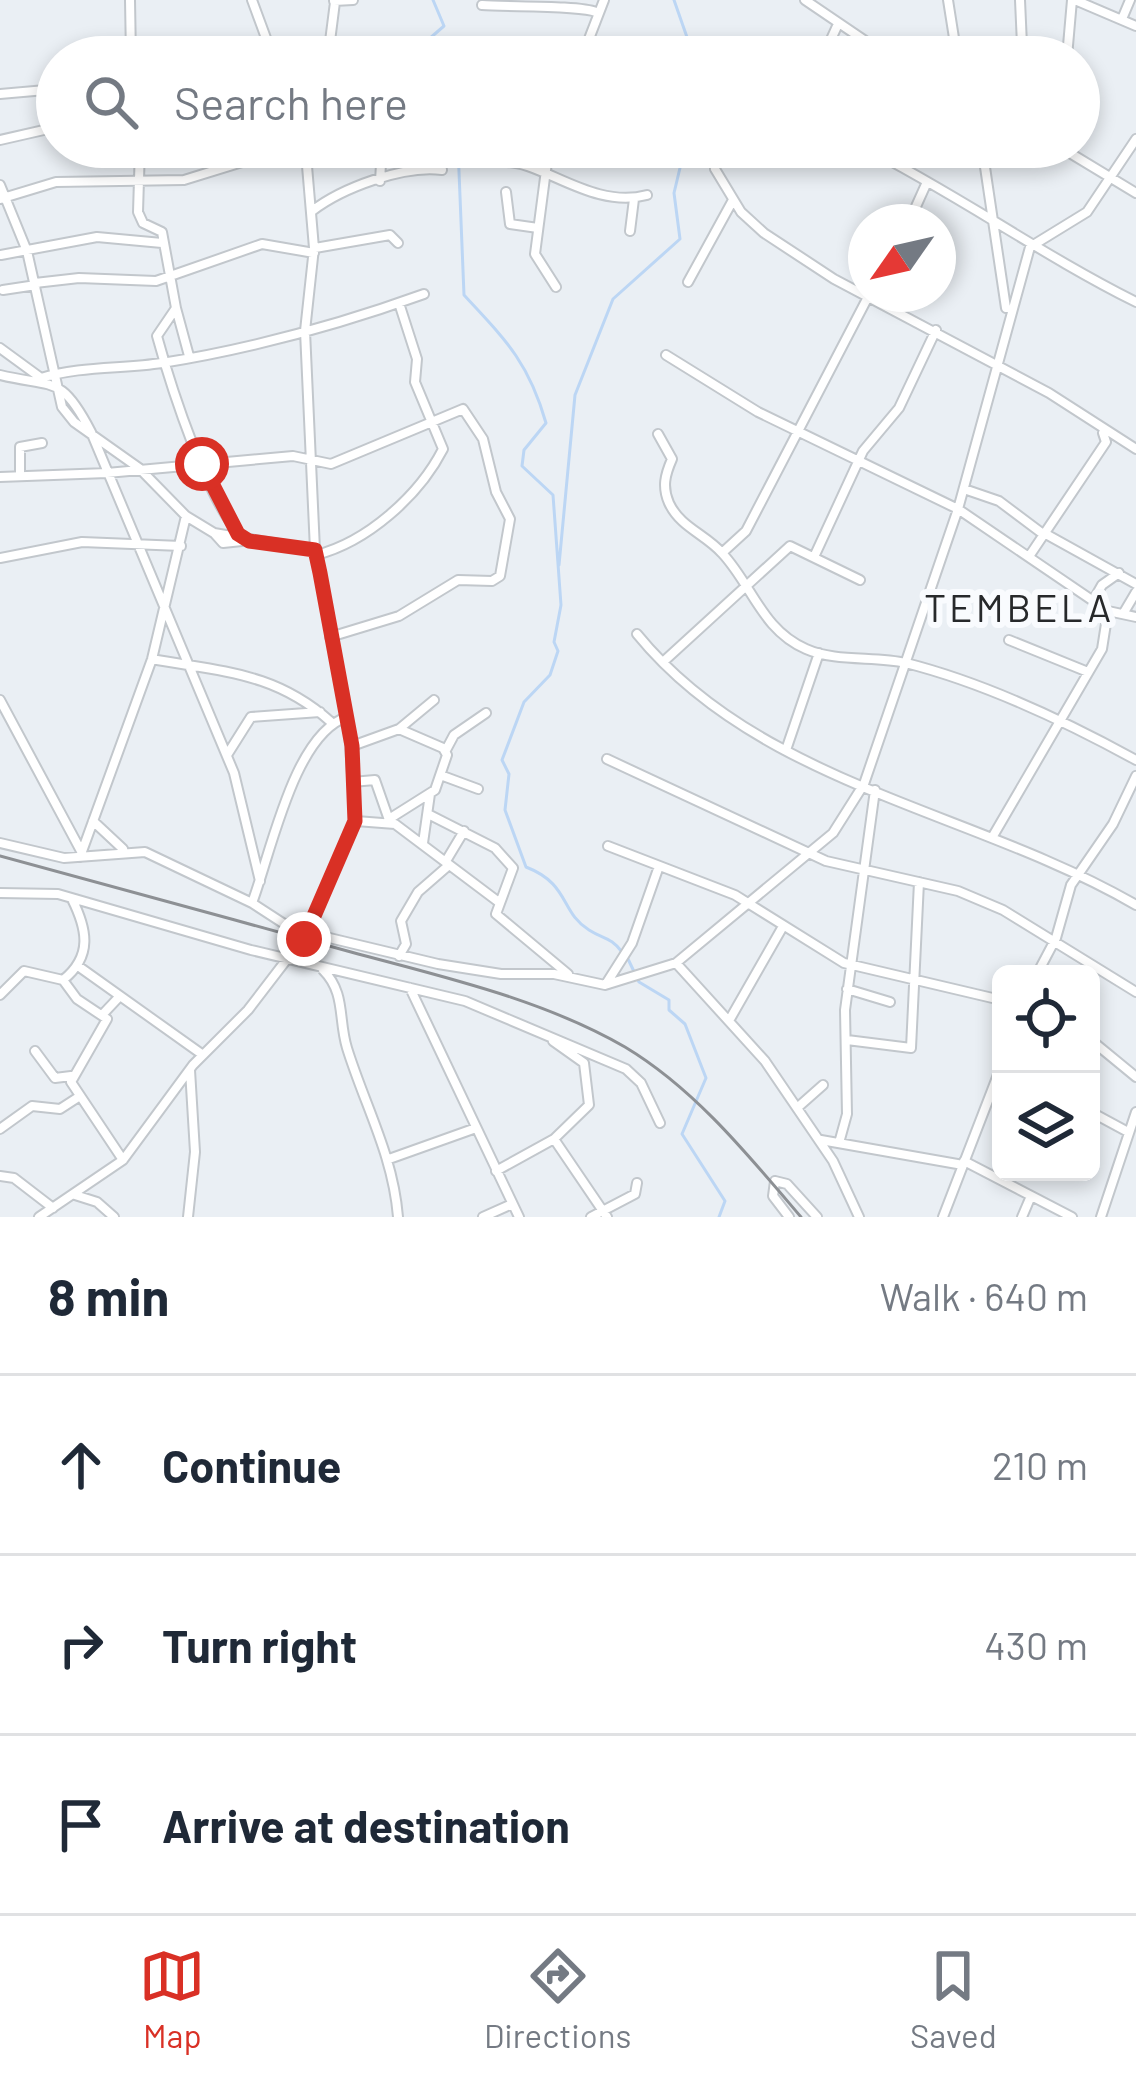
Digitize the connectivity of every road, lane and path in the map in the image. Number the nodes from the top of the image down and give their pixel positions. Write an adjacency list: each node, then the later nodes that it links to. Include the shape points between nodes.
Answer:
1 (130, 0): 18 (street)
2 (252, 0): 19 (street)
3 (353, 0): 11 (street)
4 (604, 0): 13 (street)
5 (805, 0): 16 (street)
6 (948, 0): 24 (street)
7 (1020, 0): 25 (street)
8 (1073, 0): 14 (street); 26 (street)
9 (1102, 0): 14 (street)
10 (1130, 0): 15 (street)
11 (334, 1): 20 (street)
12 (482, 5): 13 (street, via 580,5)
13 (596, 12): 21 (street)
14 (1104, 13): 15 (street)
15 (1122, 19): 17 (street)
16 (838, 24): 22 (street); 23 (street)
17 (1136, 26)
18 (131, 36)
19 (265, 36)
20 (330, 36)
21 (589, 36)
22 (833, 36)
23 (857, 36)
24 (954, 36)
25 (1022, 36)
26 (1069, 36)
27 (36, 91): 28 (street)
28 (0, 94)
29 (36, 132): 31 (street)
30 (1136, 139): 44 (street)
31 (0, 140)
32 (138, 168): 47 (street)
33 (228, 168): 47 (street)
34 (307, 168): 56 (street)
35 (381, 168): 45 (street)
36 (528, 168): 43 (street)
37 (545, 168): 43 (street)
38 (902, 168): 46 (street)
39 (984, 168): 57 (street)
40 (1096, 168): 44 (street)
41 (715, 169): 54 (street)
42 (442, 170): 45 (street)
43 (544, 176): 53 (street); 58 (street)
44 (1110, 177): 50 (street); 62 (street, via 1087,212)
45 (380, 181): 56 (street)
46 (927, 182): 55 (street); 57 (street)
47 (137, 183): 52 (street, via 56,182); 60 (street, via 140,219 159,228)
48 (0, 185): 52 (street)
49 (506, 192): 58 (street, via 510,224)
50 (1136, 193)
51 (647, 195): 53 (street)
52 (3, 198): 64 (street)
53 (634, 199): 59 (street)
54 (733, 200): 67 (street); 69 (street, via 764,233)
55 (917, 204)
56 (310, 212): 63 (street)
57 (990, 218): 62 (street); 78 (street)
58 (538, 228): 70 (street, via 535,254)
59 (630, 231)
60 (162, 243): 64 (street, via 97,237); 66 (street)
61 (398, 243): 63 (street, via 390,235)
62 (1030, 247): 73 (street); 78 (street)
63 (314, 250): 66 (street, via 262,244); 80 (street)
64 (27, 251): 65 (street); 68 (street)
65 (2, 255)
66 (167, 279): 68 (street); 75 (street)
67 (688, 282)
68 (35, 284): 71 (street); 86 (street)
69 (848, 284)
70 (556, 287)
71 (3, 290)
72 (424, 294): 74 (street)
73 (1136, 302)
74 (399, 303): 80 (street); 90 (street)
75 (176, 308): 83 (street); 84 (street, via 157,333)
76 (860, 312): 91 (street)
77 (900, 312): 79 (street)
78 (1007, 315): 85 (street)
79 (936, 330): 85 (street); 98 (street, via 899,408)
80 (305, 331): 83 (street); 97 (street)
81 (0, 348): 88 (street)
82 (666, 355): 91 (street)
83 (190, 356): 84 (street)
84 (164, 362): 86 (street); 99 (street)
85 (996, 363): 94 (street); 104 (street)
86 (56, 374): 88 (street); 89 (street)
87 (0, 375): 88 (street)
88 (41, 378): 89 (street)
89 (58, 388): 92 (street, via 64,412)
90 (432, 420): 97 (street, via 338,463); 111 (street, via 443,443 433,465 367,532 346,547); 126 (street, via 463,409 483,439 512,524 500,576 458,580 399,616)
91 (794, 430): 98 (street); 112 (street, via 746,531)
92 (91, 432): 100 (street); 101 (street)
93 (658, 434): 112 (street, via 672,459 664,488 677,517)
94 (1105, 438): 96 (street); 107 (street)
95 (42, 443): 102 (street, via 19,448)
96 (1136, 449)
97 (312, 457): 99 (street); 111 (street)
98 (857, 463): 105 (street); 115 (street)
99 (202, 464): 100 (street); 108 (street)
100 (139, 468): 101 (street); 106 (street)
101 (107, 473): 102 (street); 109 (street)
102 (20, 476): 103 (street)
103 (0, 477)
104 (964, 489): 105 (street); 107 (street, via 1000,501)
105 (958, 509): 113 (street); 132 (street)
106 (186, 516): 108 (street); 110 (street)
107 (1044, 533): 113 (street); 116 (street)
108 (246, 541): 111 (street)
109 (136, 544): 110 (street); 114 (street, via 82,542); 122 (street)
110 (181, 546): 122 (street)
111 (315, 553): 126 (street)
112 (722, 553): 119 (street)
113 (1030, 556): 120 (street)
114 (0, 557)
115 (814, 557): 117 (street); 119 (street, via 790,546)
116 (1119, 573): 118 (street); 120 (street)
117 (860, 580)
118 (1136, 588): 123 (street)
119 (746, 589): 128 (street, via 774,626); 131 (street)
120 (1093, 601): 121 (street)
121 (1108, 611): 123 (street); 133 (street, via 1104,644)
122 (165, 614): 129 (street); 130 (street)
123 (1123, 614): 124 (street)
124 (1136, 617)
125 (637, 634): 131 (street)
126 (330, 637): 138 (street)
127 (1009, 640): 133 (street)
128 (819, 653): 132 (street); 144 (street)
129 (152, 659): 130 (street); 157 (street)
130 (186, 662): 136 (street, via 295,691); 145 (street)
131 (663, 662): 144 (street, via 728,716)
132 (907, 664): 140 (street); 151 (street)
133 (1088, 672): 140 (street)
134 (0, 700): 166 (street)
135 (434, 700): 141 (street)
136 (321, 712): 139 (street); 145 (street, via 251,717)
137 (486, 713): 143 (street)
138 (347, 717): 139 (street); 142 (street)
139 (331, 722): 171 (street, via 288,793)
140 (1059, 722): 147 (street); 160 (street)
141 (399, 729): 142 (street); 143 (street)
142 (352, 746): 150 (street)
143 (446, 750): 148 (street)
144 (786, 750): 151 (street)
145 (226, 755): 171 (street)
146 (607, 759): 165 (street)
147 (1136, 760)
148 (442, 776): 152 (street); 154 (street)
149 (1136, 776): 170 (street)
150 (352, 782): 156 (street, via 375,780); 158 (street)
151 (864, 784): 153 (street); 165 (street)
152 (478, 789)
153 (875, 790): 160 (street); 169 (street)
154 (430, 794): 155 (street); 156 (street)
155 (430, 815): 159 (street); 162 (street)
156 (389, 820): 158 (street); 162 (street)
157 (93, 821): 164 (street); 166 (street)
158 (355, 821): 180 (street)
159 (464, 831): 167 (street); 176 (street, via 513,868)
160 (993, 836): 170 (street)
161 (0, 843): 166 (street)
162 (423, 843): 167 (street)
163 (608, 846): 168 (street)
164 (124, 850): 166 (street); 175 (street, via 153,855)
165 (810, 854): 169 (street); 177 (street)
166 (81, 855)
167 (447, 863): 176 (street); 182 (street, via 401,921 406,944)
168 (658, 869): 177 (street); 192 (street, via 632,944)
169 (865, 871): 172 (street); 188 (street)
170 (1078, 874): 178 (street); 181 (street)
171 (260, 881): 175 (street)
172 (919, 882): 181 (street); 191 (street)
173 (0, 893): 174 (street)
174 (72, 898): 183 (street); 187 (street, via 87,935)
175 (252, 902): 180 (street)
176 (500, 903): 189 (street, via 496,914)
177 (748, 903): 179 (street); 184 (street)
178 (1136, 905)
179 (782, 928): 188 (street); 201 (street)
180 (308, 934): 182 (street); 183 (street)
181 (1056, 938): 186 (street); 195 (street)
182 (399, 956): 189 (street, via 501,974)
183 (289, 958): 185 (street); 206 (street)
184 (676, 963): 192 (street); 201 (street)
185 (318, 965): 193 (street); 224 (street, via 338,986 347,1049)
186 (1041, 965)
187 (78, 966): 190 (street); 197 (street)
188 (853, 967): 191 (street); 194 (street)
189 (570, 976): 192 (street)
190 (63, 980): 196 (street, via 24,971); 200 (street)
191 (917, 980): 198 (street); 203 (street, via 910,1048)
192 (605, 985)
193 (409, 987): 202 (street, via 482,1005); 217 (street)
194 (848, 989): 199 (street); 203 (street)
195 (1136, 992)
196 (0, 995)
197 (119, 997): 200 (street); 206 (street)
198 (992, 998)
199 (890, 1002)
200 (102, 1015): 209 (street, via 107,1024)
201 (730, 1019): 213 (street)
202 (541, 1034): 216 (street, via 626,1069); 220 (street, via 580,1059 589,1078 589,1106)
203 (847, 1040): 222 (street)
204 (1100, 1048): 210 (street)
205 (35, 1051): 209 (street, via 55,1078)
206 (203, 1054): 207 (street)
207 (191, 1068): 225 (street); 237 (street)
208 (999, 1073): 226 (street)
209 (71, 1076): 212 (street)
210 (1136, 1078)
211 (823, 1085): 213 (street)
212 (78, 1098): 218 (street, via 60,1109 32,1106); 225 (street)
213 (797, 1108): 221 (street)
214 (1136, 1112): 219 (street)
215 (1100, 1117): 219 (street)
216 (660, 1123)
217 (476, 1127): 224 (street); 227 (street)
218 (0, 1129)
219 (1130, 1132): 223 (street); 248 (street)
220 (554, 1139): 227 (street); 234 (street)
221 (819, 1140): 222 (street); 244 (street)
222 (839, 1143): 226 (street)
223 (1136, 1146)
224 (389, 1159): 238 (street)
225 (123, 1160): 230 (street)
226 (964, 1163): 231 (street); 245 (street)
227 (496, 1172): 232 (street)
228 (0, 1176): 233 (street, via 14,1178)
229 (637, 1183): 234 (street, via 635,1194)
230 (74, 1195): 233 (street); 236 (street)
231 (1031, 1196): 246 (street); 247 (street)
232 (512, 1204): 239 (street); 240 (street)
233 (52, 1212): 235 (street)
234 (605, 1213): 241 (street)
235 (39, 1217)
236 (114, 1217)
237 (188, 1217)
238 (398, 1217)
239 (483, 1217)
240 (519, 1217)
241 (591, 1217)
242 (789, 1217): 243 (street, via 772,1196 775,1181)
243 (817, 1217)
244 (859, 1217)
245 (943, 1217)
246 (1022, 1217)
247 (1072, 1217)
248 (1101, 1217)

